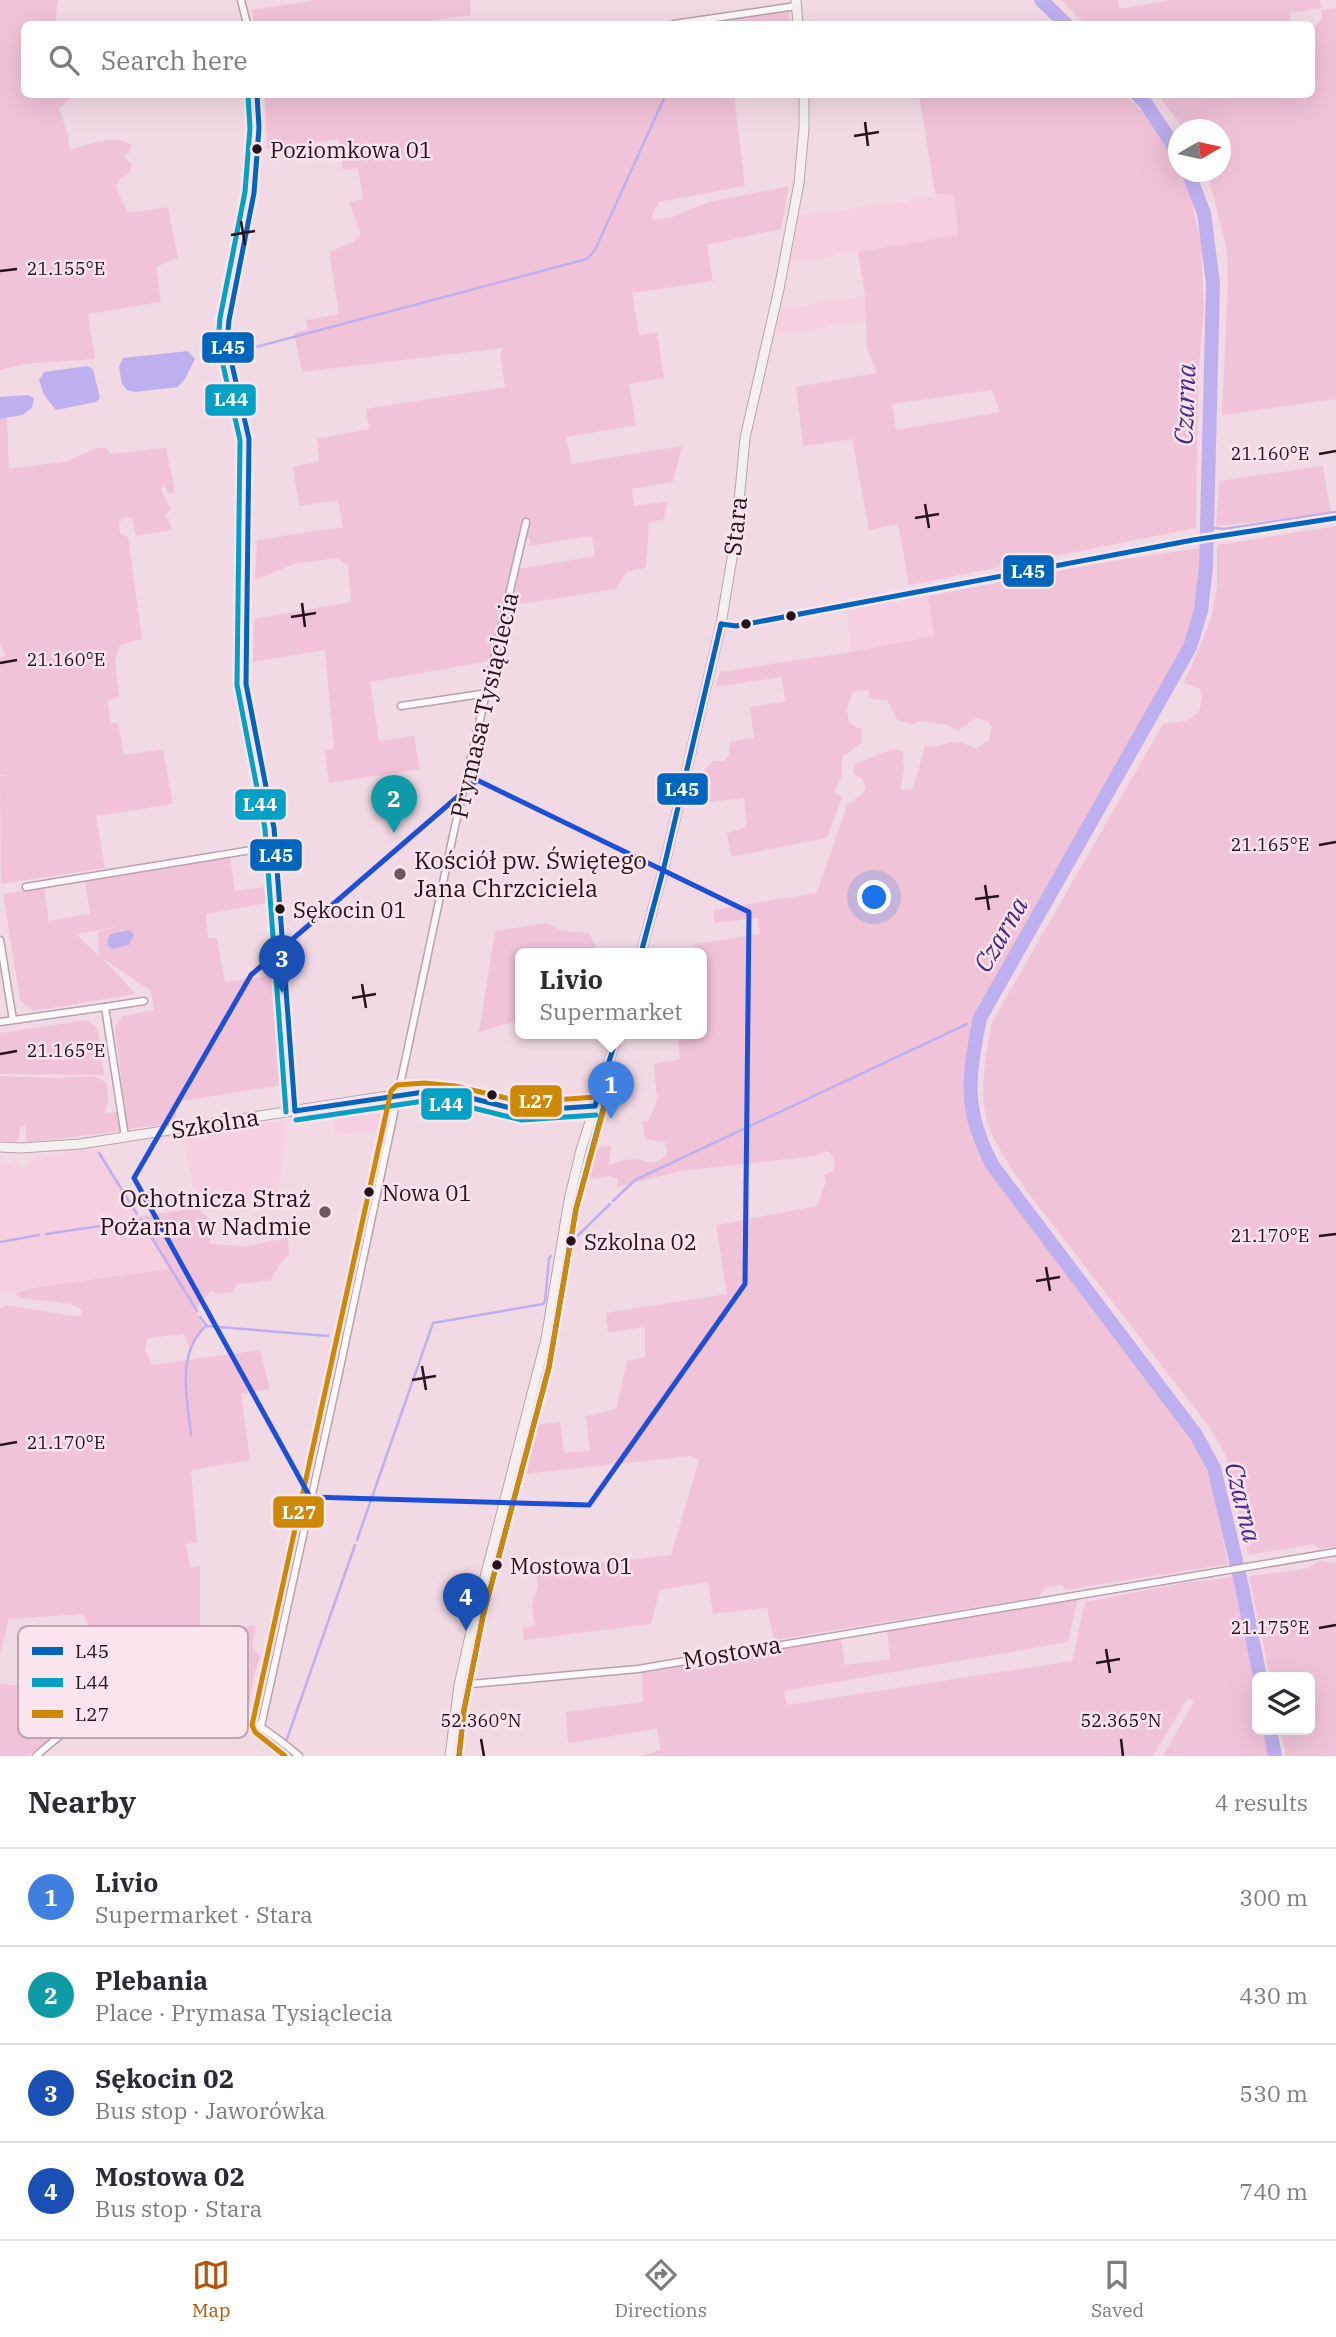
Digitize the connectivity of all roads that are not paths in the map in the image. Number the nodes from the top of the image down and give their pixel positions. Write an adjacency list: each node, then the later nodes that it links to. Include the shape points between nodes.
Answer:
1 (241, 0): 3 (street)
2 (796, 3): 4 (street); 5 (street)
3 (246, 21)
4 (691, 21)
5 (798, 21)
6 (257, 98): 13 (street, via 254,193 227,343 250,444 246,684)
7 (804, 98): 10 (street, Stara, via 797,193 745,438)
8 (1336, 518): 10 (street, via 1193,540 736,626)
9 (526, 522): 11 (street, Prymasa Tysiąclecia)
10 (722, 624): 16 (street, Stara)
11 (488, 693): 12 (street); 22 (street, Prymasa Tysiąclecia)
12 (401, 706)
13 (276, 846): 14 (street); 24 (street)
14 (26, 887)
15 (0, 940): 19 (street)
16 (642, 948)
17 (144, 1001): 18 (street)
18 (105, 1007): 19 (street); 25 (street)
19 (13, 1020): 20 (street)
20 (0, 1023)
21 (616, 1039): 23 (street)
22 (399, 1094): 23 (street, Szkolna, via 453,1095 522,1111); 24 (street, Szkolna); 30 (street, Prymasa Tysiąclecia)
23 (595, 1106): 28 (street, via 569,1200 541,1360)
24 (295, 1111): 25 (street, Szkolna)
25 (125, 1138): 26 (street, Szkolna, via 54,1147)
26 (0, 1147)
27 (1336, 1552): 28 (street, Mostowa, via 638,1669)
28 (459, 1685): 34 (street)
29 (248, 1718): 30 (street)
30 (261, 1726): 32 (street)
31 (56, 1738): 33 (street)
32 (296, 1755)
33 (36, 1756)
34 (450, 1756)

